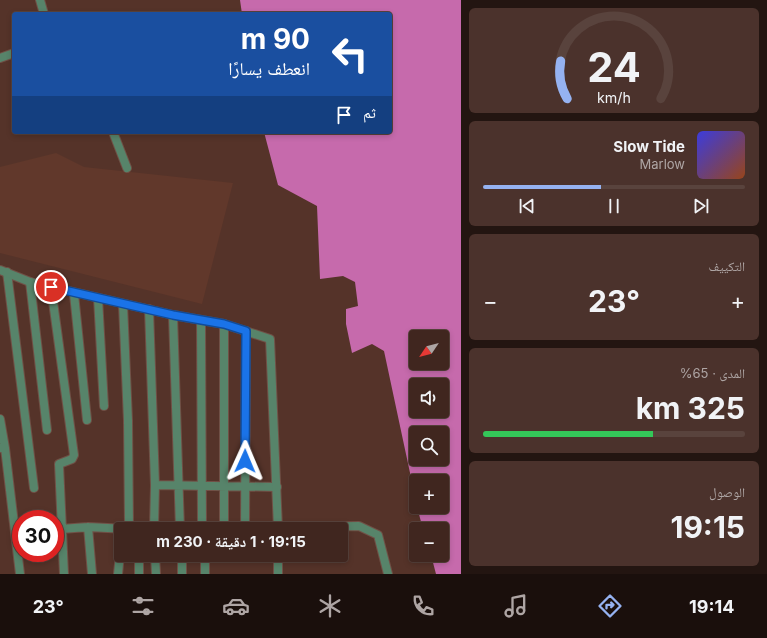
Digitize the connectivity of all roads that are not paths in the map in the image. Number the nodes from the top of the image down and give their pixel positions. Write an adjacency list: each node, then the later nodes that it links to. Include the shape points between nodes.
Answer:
1 (40, 0): 2 (street)
2 (43, 12)
3 (12, 54): 4 (street)
4 (0, 58)
5 (114, 134): 6 (street)
6 (127, 168)
7 (4, 271): 8 (street); 27 (street)
8 (30, 282): 9 (street); 21 (street)
9 (51, 287): 10 (street); 30 (street, via 74,455 72,459 59,464)
10 (74, 294): 11 (street); 20 (street)
11 (98, 298): 12 (street); 18 (street)
12 (123, 304): 13 (street); 31 (street, via 128,421)
13 (149, 309): 14 (street); 23 (street)
14 (173, 315): 15 (street); 24 (street)
15 (201, 320): 16 (street); 25 (street)
16 (224, 324): 17 (street); 26 (street)
17 (246, 331): 28 (street); 29 (street, via 270,339)
18 (104, 406)
19 (0, 419): 22 (street)
20 (87, 420)
21 (47, 430)
22 (2, 448): 49 (street)
23 (155, 485): 24 (street); 32 (street)
24 (180, 485): 25 (street); 33 (street)
25 (202, 486): 26 (street); 34 (street)
26 (223, 487): 28 (street); 35 (street)
27 (34, 488)
28 (244, 488): 29 (street); 36 (street)
29 (277, 488): 37 (street)
30 (60, 510)
31 (128, 522)
32 (154, 522)
33 (180, 522)
34 (204, 522)
35 (224, 522)
36 (245, 522)
37 (278, 522)
38 (348, 526): 58 (street, via 359,526 378,535)
39 (88, 527): 40 (street); 41 (street); 51 (street)
40 (114, 528)
41 (64, 529)
42 (63, 562): 50 (street)
43 (119, 562): 52 (street)
44 (139, 562): 53 (street)
45 (155, 562): 54 (street)
46 (182, 562): 55 (street)
47 (205, 562): 56 (street)
48 (278, 562): 57 (street)
49 (20, 574)
50 (64, 574)
51 (92, 574)
52 (118, 574)
53 (139, 574)
54 (156, 574)
55 (182, 574)
56 (205, 574)
57 (278, 574)
58 (388, 574)

